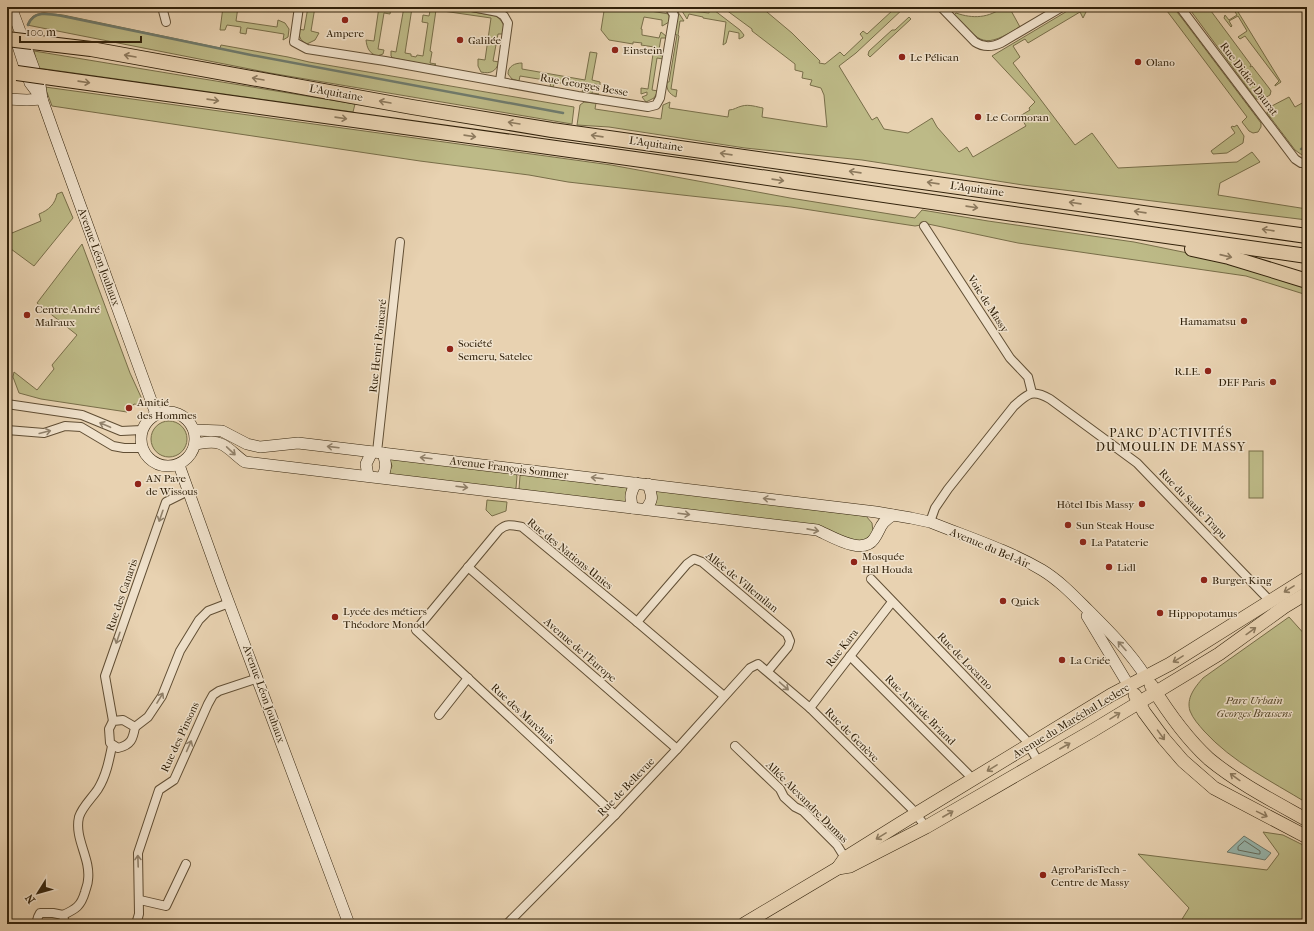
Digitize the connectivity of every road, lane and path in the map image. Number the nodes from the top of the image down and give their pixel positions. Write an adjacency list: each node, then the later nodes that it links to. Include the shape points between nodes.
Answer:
1 (11, 7): 17 (street, Avenue Léon Jouhaux, via 40,85)
2 (162, 7): 10 (street)
3 (299, 7): 15 (street, Rue Georges Besse, via 294,42 307,49)
4 (472, 7): 15 (street, via 498,12 508,23)
5 (669, 7): 15 (street, Rue Georges Besse, via 674,16 660,98 656,105 648,107)
6 (941, 7): 7 (street, via 975,42 991,46 1001,43)
7 (1062, 7)
8 (1180, 7): 18 (street, Rue Didier Daurat, via 1292,155)
9 (7, 16): 17 (street, Avenue Léon Jouhaux, via 30,83)
10 (166, 22)
11 (7, 30): 13 (highway)
12 (7, 39): 13 (highway, bridge)
13 (31, 39): 21 (highway, L'Aquitaine, one-way to 13, via 552,130)
14 (12, 72): 20 (highway, L'Aquitaine, one-way to 20, bridge)
15 (500, 81)
16 (7, 99): 17 (street)
17 (42, 99): 27 (street, Avenue Léon Jouhaux)
18 (1304, 162)
19 (924, 226): 25 (street, Voie de Massy, via 1010,358 1028,377)
20 (1154, 235): 23 (highway, L'Aquitaine); 24 (highway, one-way to 24, via 1174,245 1229,257)
21 (1307, 236)
22 (400, 242): 33 (street, Rue Henri Poincaré)
23 (1307, 256)
24 (1307, 281)
25 (1032, 393): 45 (street, via 1014,406 935,508); 52 (street, Rue du Saule Trapu, via 1050,399 1137,463)
26 (7, 404): 29 (street, one-way to 26, via 121,431 82,415)
27 (156, 414): 29 (street); 30 (street, via 165,412 182,416)
28 (7, 430): 32 (street, one-way to 32, via 44,433 65,426 81,427 112,446)
29 (142, 430): 32 (street)
30 (194, 430): 31 (street); 33 (street, Avenue François Sommer, one-way to 30, via 298,443 260,447 247,444 222,431)
31 (195, 444): 34 (street, via 189,456); 35 (street, one-way to 35, via 221,444 245,462)
32 (142, 448): 34 (street, via 154,463 170,467)
33 (377, 452): 35 (street, via 366,464); 36 (street, via 386,464); 37 (street, Avenue François Sommer, one-way to 33)
34 (179, 464): 39 (street, Avenue Léon Jouhaux)
35 (368, 476): 36 (street)
36 (382, 477): 40 (street, one-way to 40)
37 (636, 483): 38 (street); 40 (street, via 630,499)
38 (648, 484): 41 (street, via 652,502); 42 (street, one-way to 38)
39 (188, 491): 54 (street, Avenue Léon Jouhaux); 69 (street, Rue des Canaris, one-way to 69, via 166,502 105,676)
40 (633, 508): 41 (street)
41 (646, 509): 46 (street, one-way to 46, via 817,530 854,546 866,546 873,541)
42 (863, 511): 43 (street); 46 (street, via 871,516)
43 (876, 512): 44 (street); 46 (street)
44 (893, 515): 45 (street, Avenue du Bel-Air); 46 (street)
45 (930, 522): 51 (street, Avenue du Bel-Air, via 1030,564 1054,578)
46 (879, 530)
47 (468, 567): 55 (street, Rue des Nations-Unies, via 504,526 511,524 522,527); 56 (street, Rue des Nations-Unies); 74 (street, Avenue de l'Europe)
48 (1307, 578): 52 (main road, Avenue du Maréchal Leclerc, one-way to 52)
49 (871, 579): 53 (street, Rue de Locarno)
50 (1307, 593): 64 (main road, Avenue du Maréchal Leclerc, one-way to 50, via 1219,654)
51 (1078, 600): 60 (street, Avenue du Bel-Air, one-way to 51, via 1136,661 1107,628); 63 (street, Avenue du Bel-Air)
52 (1270, 601): 60 (main road, Avenue du Maréchal Leclerc, one-way to 60)
53 (892, 602): 57 (street, Rue Kara); 71 (street, Rue de Locarno)
54 (229, 603): 61 (street, Avenue Léon Jouhaux); 70 (street, one-way to 54, via 148,717 162,696 180,651 199,620 208,611)
55 (637, 622): 59 (street, Allée de Villemilan, via 694,559 702,562 787,634 790,641 788,647); 65 (street, Rue des Nations-Unies)
56 (416, 630): 62 (street, Rue des Marchais)
57 (850, 656): 67 (street, Rue Kara); 76 (street, Rue Aristide Briand)
58 (758, 664): 59 (street, Rue de Genève); 65 (street, Rue de Bellevue, via 750,668)
59 (768, 671): 67 (street, Rue de Genève, one-way to 67)
60 (1146, 677): 63 (main road, Avenue du Maréchal Leclerc); 64 (main road)
61 (258, 678): 84 (street, Rue des Pinsons, one-way to 61, via 138,853 159,790 174,780 213,695); 89 (street, Avenue Léon Jouhaux)
62 (468, 678): 68 (street); 78 (street, Rue des Marchais)
63 (1129, 686): 66 (main road); 71 (main road, Avenue du Maréchal Leclerc)
64 (1155, 693): 66 (main road, Avenue du Maréchal Leclerc); 79 (main road, one-way to 64, via 1244,784 1210,759 1194,744)
65 (724, 696): 74 (street, Rue de Bellevue)
66 (1139, 702): 75 (main road, Avenue du Maréchal Leclerc, one-way to 66); 81 (main road, one-way to 81, via 1164,739 1183,761 1214,788)
67 (810, 708): 77 (street, Rue de Genève)
68 (439, 715)
69 (113, 721): 70 (street, via 123,720); 72 (street, via 109,729)
70 (135, 727): 72 (street, via 134,734 126,746)
71 (1029, 745): 75 (street, Rue de Locarno); 76 (main road, Avenue du Maréchal Leclerc, one-way to 76)
72 (112, 746): 85 (street, via 108,767 80,817 78,832 87,862 88,879 82,900 76,909)
73 (736, 746): 82 (street, Allée Alexandre Dumas, via 780,789 784,797 803,811 836,845)
74 (677, 749): 78 (street, Rue de Bellevue)
75 (1038, 761): 80 (main road, Avenue du Maréchal Leclerc, one-way to 75)
76 (972, 780): 77 (main road, Avenue du Maréchal Leclerc)
77 (916, 814): 80 (street, Rue de Genève); 82 (main road, Avenue du Maréchal Leclerc, one-way to 82)
78 (615, 815): 90 (street, Rue de Bellevue)
79 (1307, 820)
80 (926, 827): 82 (main road, Avenue du Maréchal Leclerc, via 850,866)
81 (1307, 837)
82 (841, 863): 91 (main road, Avenue du Maréchal Leclerc)
83 (186, 864): 84 (street, via 166,906)
84 (140, 900): 88 (street, Rue des Pinsons)
85 (63, 915): 86 (street, via 40,913); 87 (street)
86 (36, 924)
87 (65, 924)
88 (136, 924)
89 (350, 924)
90 (508, 924)
91 (744, 924)

